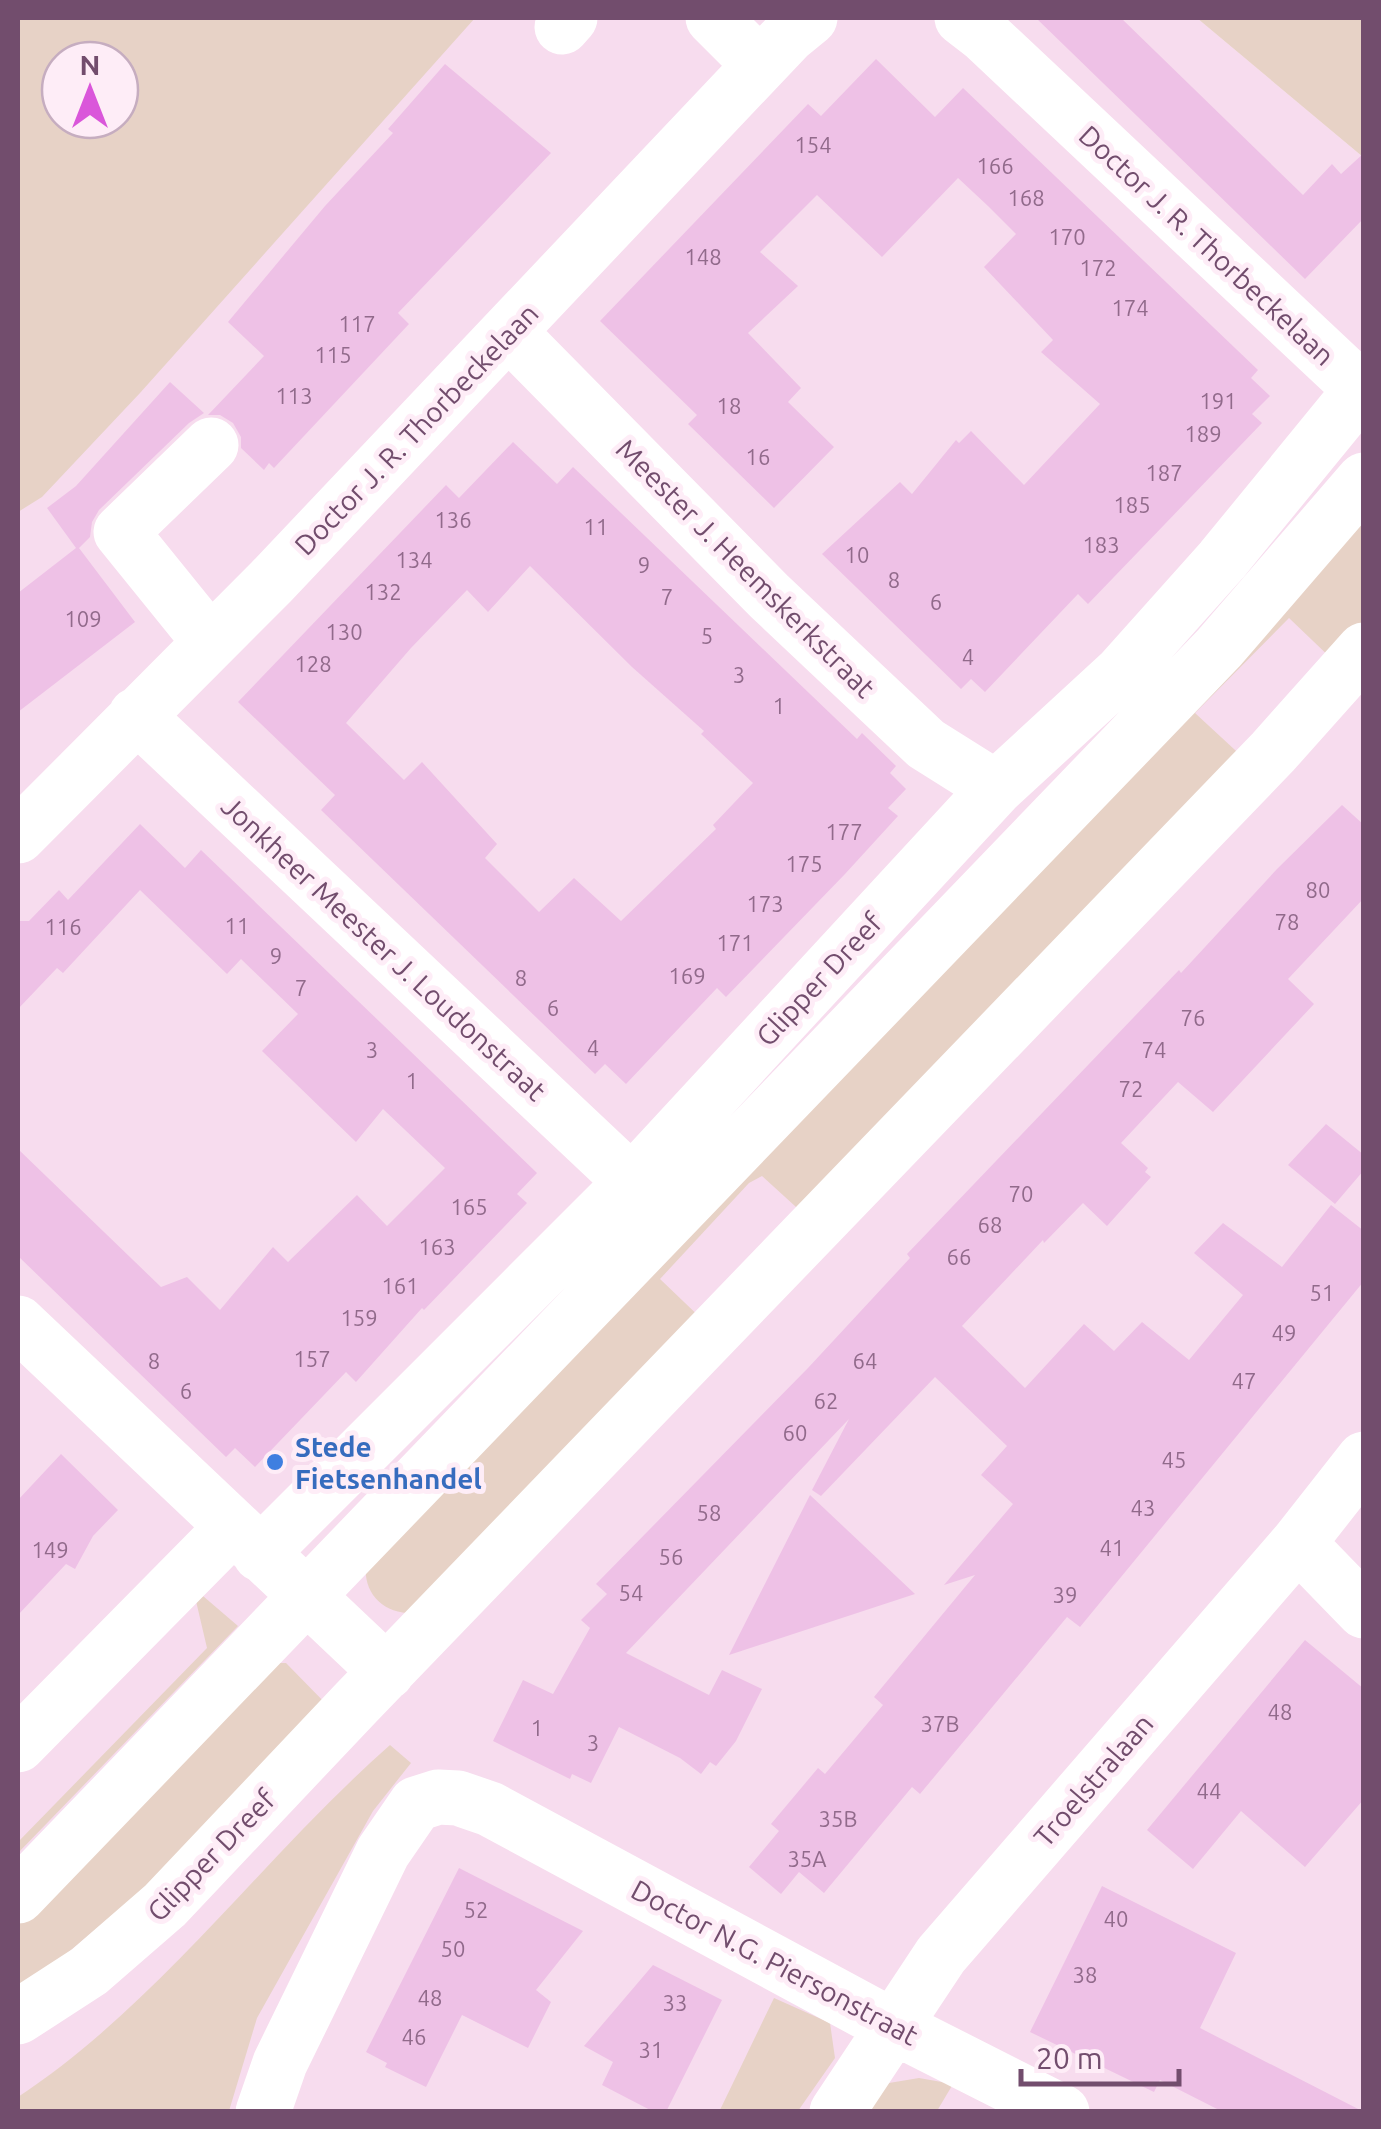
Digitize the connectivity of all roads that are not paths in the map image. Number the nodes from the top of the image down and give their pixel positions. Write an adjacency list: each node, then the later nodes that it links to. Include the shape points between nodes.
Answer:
1 (713, 18): 4 (street)
2 (810, 18): 4 (street, Doctor J. R. Thorbeckelaan)
3 (962, 18): 6 (street, Doctor J. R. Thorbeckelaan)
4 (760, 65): 5 (street, Doctor J. R. Thorbeckelaan)
5 (509, 332): 9 (street, Doctor J. R. Thorbeckelaan); 12 (street, Meester J. Heemskerkstraat, via 926,744)
6 (1362, 391): 12 (street, Glipper Dreef, via 1121,673)
7 (211, 445): 9 (street, via 121,532)
8 (1364, 480): 19 (street, Glipper Dreef, via 1219,648)
9 (210, 642): 11 (street, Doctor J. R. Thorbeckelaan)
10 (1364, 650): 21 (street, Glipper Dreef)
11 (136, 715): 13 (street, Doctor J. R. Thorbeckelaan); 14 (street, Jonkheer Meester J. Loudonstraat)
12 (996, 788): 14 (street, Glipper Dreef)
13 (18, 836)
14 (632, 1182): 17 (street, Glipper Dreef)
15 (18, 1323): 17 (street)
16 (1364, 1459): 18 (street, Troelstralaan)
17 (246, 1541): 19 (street); 22 (street, Glipper Dreef)
18 (1298, 1543): 20 (street); 25 (street, Troelstralaan, via 941,1954)
19 (306, 1598): 21 (street); 23 (street, Glipper Dreef)
20 (1364, 1611)
21 (387, 1672): 24 (street, Glipper Dreef, via 166,1905 89,1971)
22 (18, 1745)
23 (18, 1896)
24 (18, 2017)
25 (894, 2026): 26 (street, Doctor N.G. Piersonstraat, via 490,1809 438,1797 416,1804 383,1852 280,2062); 27 (street, Troelstralaan); 28 (street, Doctor N.G. Piersonstraat)
26 (263, 2112)
27 (837, 2112)
28 (1062, 2112)

